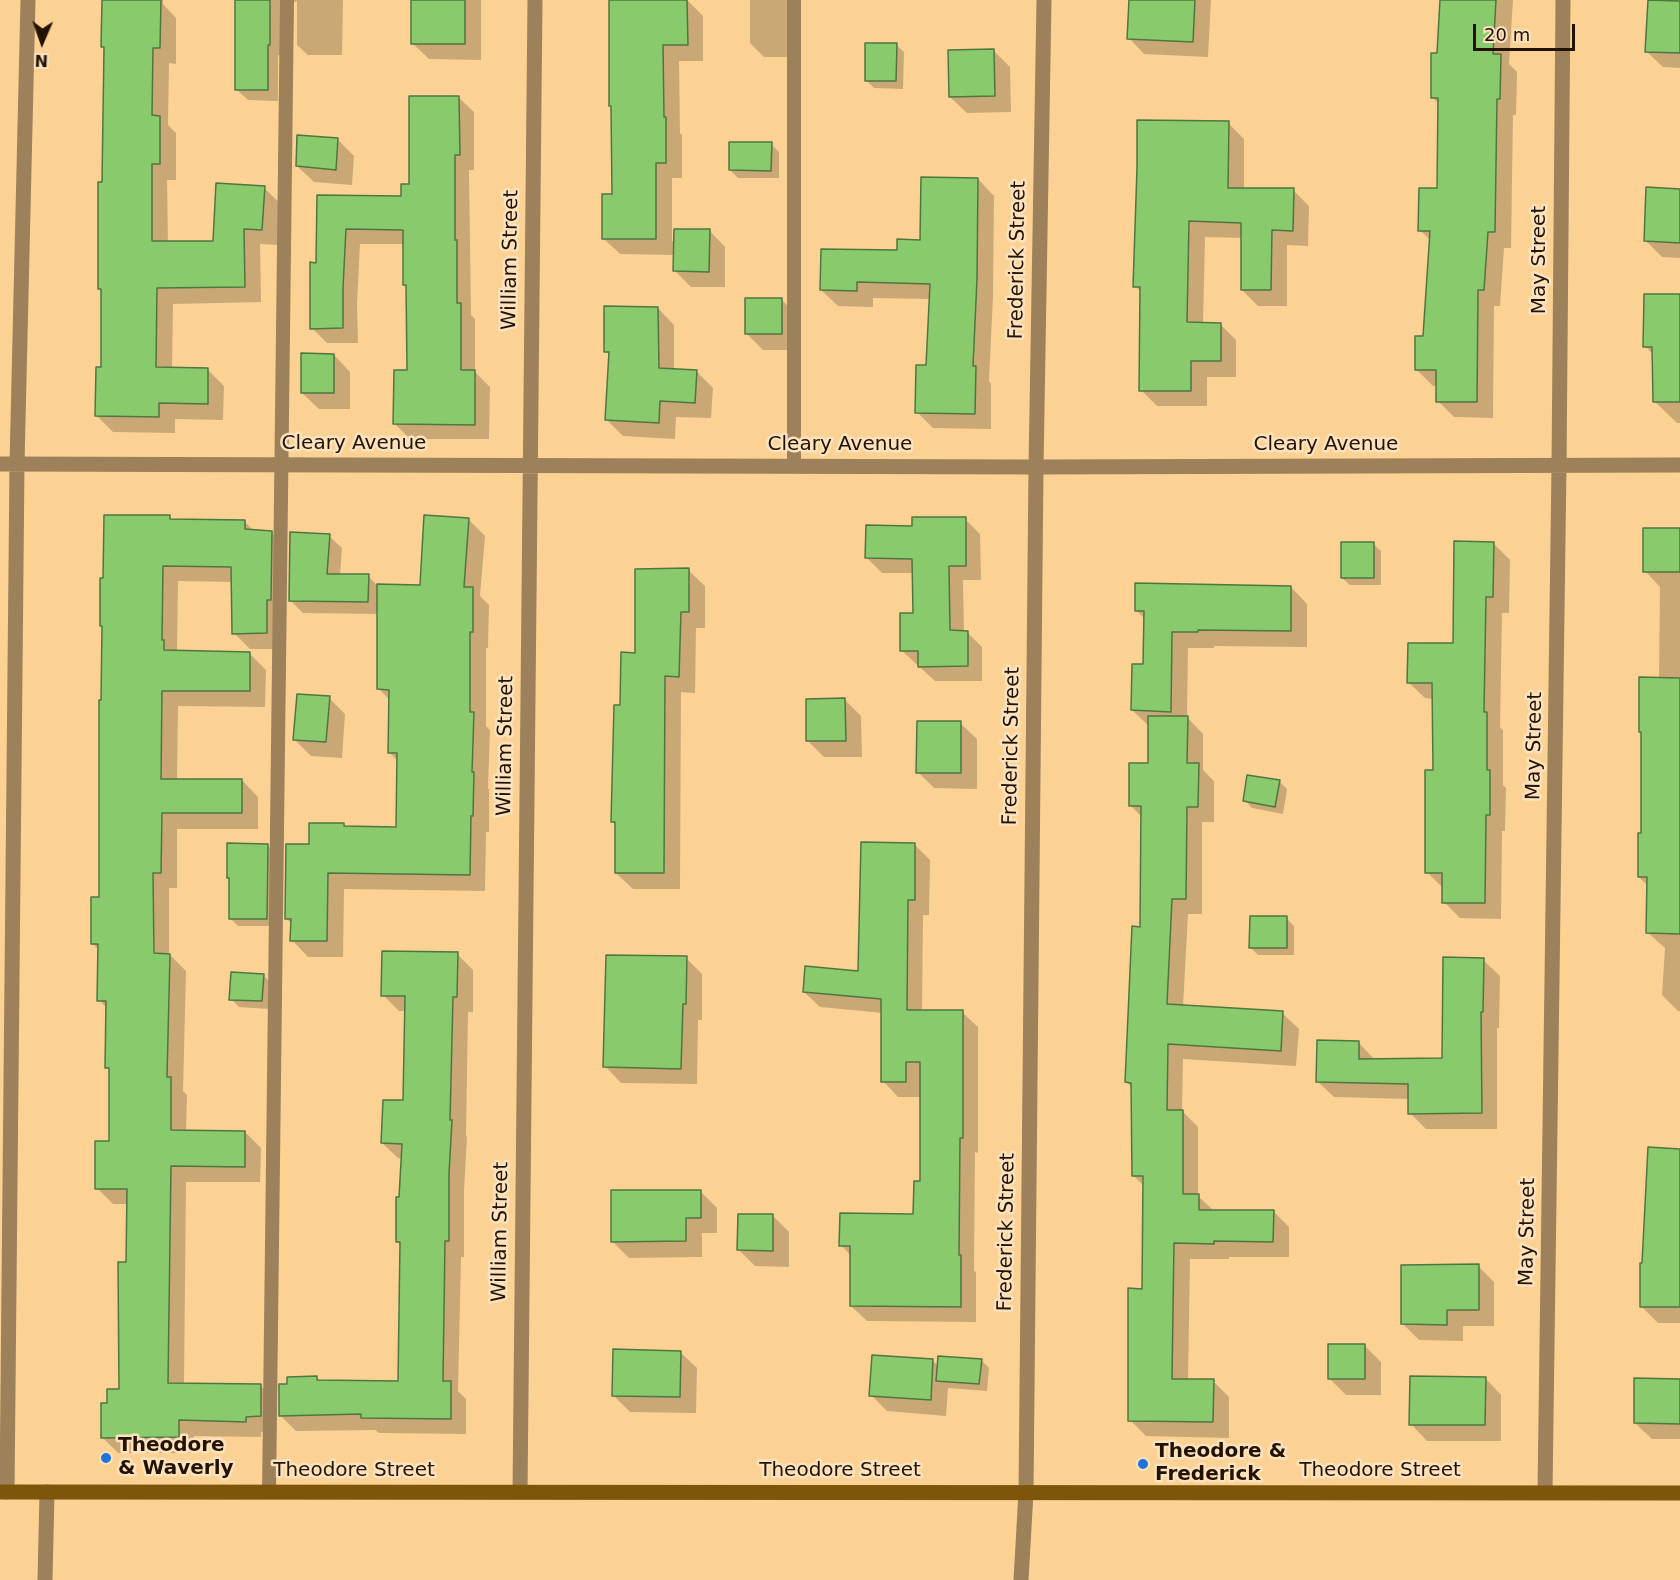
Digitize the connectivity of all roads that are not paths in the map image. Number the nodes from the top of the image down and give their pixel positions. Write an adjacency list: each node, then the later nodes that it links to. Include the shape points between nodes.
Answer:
1 (28, 0): 8 (street)
2 (287, 0): 9 (lane)
3 (535, 0): 10 (street, William Street)
4 (794, 0): 12 (lane)
5 (1044, 0): 14 (street, Frederick Street)
6 (1563, 0): 13 (street, May Street)
7 (0, 464): 8 (street, Cleary Avenue)
8 (17, 464): 9 (street, Cleary Avenue); 15 (street)
9 (281, 465): 10 (street, Cleary Avenue); 17 (lane)
10 (530, 465): 12 (street, Cleary Avenue); 18 (street, William Street)
11 (1680, 465): 13 (street, Cleary Avenue)
12 (794, 466): 14 (street, Cleary Avenue)
13 (1559, 466): 14 (street, Cleary Avenue); 20 (street, May Street)
14 (1036, 467): 19 (street, Frederick Street)
15 (3, 1492): 16 (main road, Theodore Street)
16 (47, 1492): 17 (main road, Theodore Street); 22 (street)
17 (269, 1492): 18 (main road, Theodore Street)
18 (520, 1492): 19 (main road, Theodore Street)
19 (1026, 1492): 20 (main road, Theodore Street); 23 (street, Frederick Street)
20 (1545, 1492): 21 (main road, Theodore Street)
21 (1680, 1492)
22 (45, 1580)
23 (1021, 1580)

